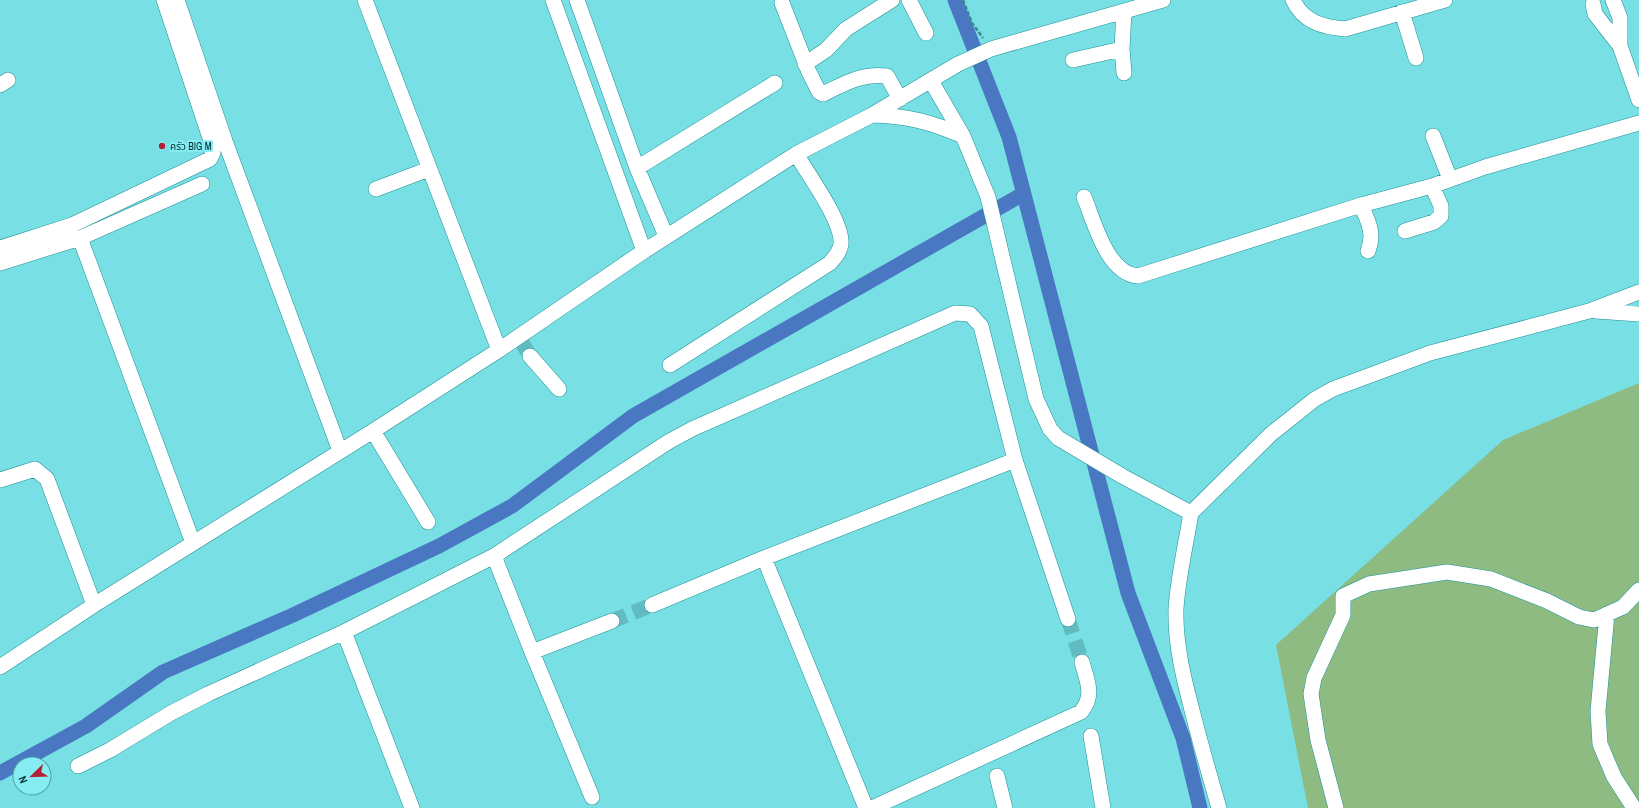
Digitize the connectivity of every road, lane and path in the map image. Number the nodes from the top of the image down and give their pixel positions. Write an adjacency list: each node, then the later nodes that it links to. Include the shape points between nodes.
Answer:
1 (164, 0): 46 (street, via 213,147 210,159 72,225)
2 (177, 0): 58 (street, via 225,141)
3 (365, 0): 36 (street)
4 (553, 0): 47 (street)
5 (577, 0): 35 (street)
6 (892, 0): 24 (street, via 846,29 826,50)
7 (909, 0): 18 (street)
8 (963, 0): 21 (path, via 972,23)
9 (1163, 0): 16 (street)
10 (1294, 0): 17 (street, via 1305,17 1328,27 1344,29)
11 (1445, 0): 17 (street)
12 (1608, 0): 14 (street, via 1600,4)
13 (1613, 0): 19 (street, via 1620,18)
14 (1588, 2): 19 (street)
15 (782, 3): 24 (street)
16 (1124, 11): 20 (street); 21 (street)
17 (1402, 12): 22 (street)
18 (926, 33)
19 (1620, 46): 29 (street)
20 (1122, 48): 23 (street); 25 (street)
21 (991, 49): 26 (street, via 958,64)
22 (1416, 58)
23 (1073, 60)
24 (805, 64): 28 (street, via 815,88 823,94 858,77 881,75 887,76)
25 (1124, 73)
26 (930, 81): 28 (street); 32 (street)
27 (775, 83): 35 (street)
28 (900, 99): 30 (street)
29 (1639, 100)
30 (872, 115): 32 (street, via 920,120); 34 (street)
31 (1639, 123): 37 (street)
32 (963, 136): 61 (street, via 988,197 1036,399 1050,429 1058,438 1122,476)
33 (1433, 136): 37 (street)
34 (796, 154): 44 (street); 55 (street, via 828,205 841,235 840,250 830,263)
35 (637, 168): 44 (street)
36 (429, 169): 40 (street); 53 (street)
37 (1450, 179): 39 (street)
38 (202, 184): 45 (street)
39 (1432, 186): 42 (street); 43 (street, via 1441,206 1441,216 1434,222)
40 (376, 190)
41 (1084, 197): 42 (street, via 1106,251 1114,263 1138,276)
42 (1361, 205): 48 (street, via 1371,228)
43 (1405, 231)
44 (666, 236): 47 (street)
45 (80, 238): 49 (street); 63 (street)
46 (0, 248)
47 (644, 251): 53 (street, via 519,339)
48 (1368, 251)
49 (0, 263)
50 (1639, 292): 51 (street)
51 (1589, 311): 52 (street); 61 (street, via 1430,353 1333,389 1271,434)
52 (1639, 314)
53 (499, 350): 57 (street)
54 (530, 356): 56 (street)
55 (670, 365)
56 (559, 389)
57 (373, 431): 58 (street); 62 (street)
58 (340, 451): 63 (street)
59 (1015, 460): 64 (street, via 981,326 970,314 955,313 692,429 668,442); 65 (street); 70 (street)
60 (0, 480): 67 (street, via 35,469 47,479)
61 (1192, 513): 85 (street, via 1176,609 1178,650)
62 (428, 522)
63 (193, 543): 67 (street)
64 (494, 556): 72 (street); 73 (street)
65 (764, 558): 68 (street); 81 (street)
66 (1639, 590): 69 (street, via 1623,607)
67 (94, 605): 75 (street)
68 (652, 605)
69 (1607, 614): 86 (street, via 1594,620 1579,617 1547,601 1491,579 1446,572 1369,584 1343,596 1343,615 1314,678 1311,694 1318,740); 87 (street, via 1598,711 1600,744 1614,777)
70 (1068, 619)
71 (612, 621): 73 (street)
72 (344, 632): 77 (street, via 208,694); 80 (street)
73 (532, 652): 79 (street)
74 (1082, 662): 82 (street, via 1090,694 1081,712)
75 (0, 667)
76 (1091, 736): 84 (street)
77 (78, 766)
78 (997, 776): 83 (street)
79 (592, 797)
80 (412, 808)
81 (866, 808)
82 (872, 808)
83 (1005, 808)
84 (1103, 808)
85 (1219, 808)
86 (1336, 808)
87 (1634, 808)

